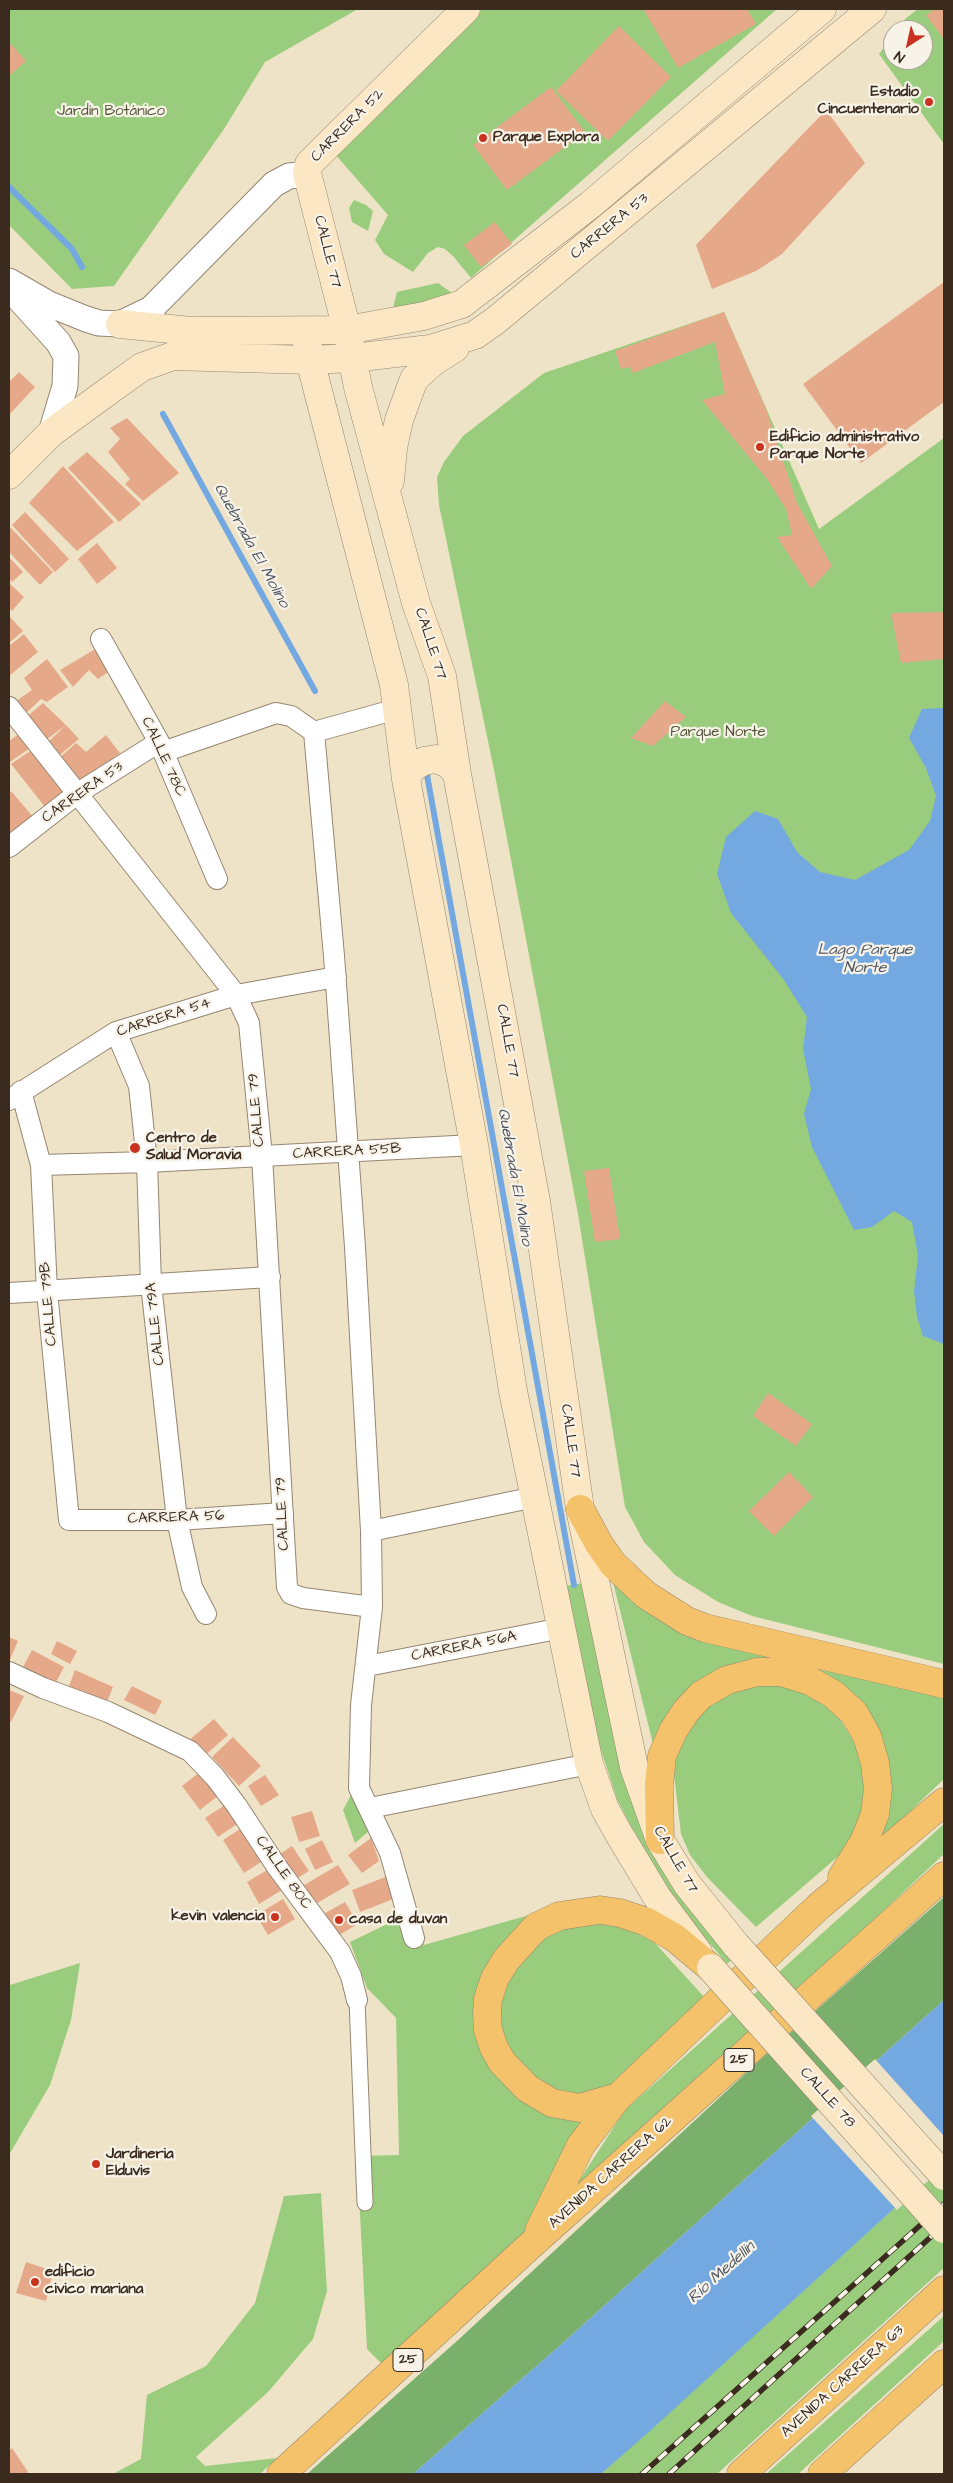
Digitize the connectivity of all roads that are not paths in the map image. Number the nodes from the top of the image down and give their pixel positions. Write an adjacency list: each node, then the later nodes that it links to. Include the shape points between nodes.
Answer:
1 (466, 9): 4 (main road, CARRERA 52, via 318,154 307,168)
2 (822, 9): 9 (main road, CARRERA 53, via 590,206 462,304 424,316)
3 (872, 9): 10 (main road, CARRERA 53)
4 (308, 180): 7 (street, CARRERA 52, via 289,176 274,184 151,309); 9 (main road, CALLE 77)
5 (9, 281): 7 (street, via 49,304 86,319)
6 (9, 288): 13 (street, via 58,342 66,356 66,386)
7 (120, 324): 8 (main road, via 191,331)
8 (305, 330): 9 (main road); 12 (main road)
9 (347, 330): 11 (main road, CALLE 77)
10 (475, 335): 11 (main road, CARRERA 53, via 430,348); 15 (main road, via 414,378 392,448)
11 (353, 358): 12 (main road, CARRERA 53); 15 (main road, CALLE 77)
12 (310, 360): 13 (main road, via 173,356 142,367); 18 (main road, via 394,684)
13 (51, 433): 14 (main road)
14 (9, 475)
15 (389, 498): 21 (main road, CALLE 77, via 416,603 442,676)
16 (101, 640): 20 (street, CALLE 78C)
17 (9, 707): 23 (street, CALLE 79)
18 (397, 709): 19 (street); 22 (main road)
19 (314, 732): 20 (street, CARRERA 53, via 291,716 276,714); 26 (street)
20 (161, 747): 23 (street, CARRERA 53); 25 (street, CALLE 78C)
21 (457, 774): 22 (main road, via 449,764 436,759 412,768); 40 (main road, CALLE 77, via 536,1201)
22 (406, 779): 30 (main road)
23 (78, 793): 24 (street, CARRERA 53); 27 (street, CALLE 79)
24 (9, 847)
25 (217, 879)
26 (336, 977): 27 (street, CARRERA 54); 31 (street)
27 (236, 995): 28 (street, CARRERA 54); 32 (street, CALLE 79, via 249,1023)
28 (116, 1032): 29 (street, CARRERA 54); 33 (street, CALLE 79A, via 139,1086)
29 (15, 1096): 34 (street, CALLE 79B)
30 (474, 1145): 31 (street, CARRERA 55B); 39 (main road, via 513,1391)
31 (347, 1152): 32 (street, CARRERA 55B); 44 (street)
32 (262, 1156): 33 (street, CARRERA 55B); 35 (street, CALLE 79)
33 (146, 1162): 34 (street, CARRERA 55B); 36 (street, CALLE 79A)
34 (41, 1165): 37 (street, CALLE 79B)
35 (270, 1277): 36 (street); 41 (street, CALLE 79)
36 (151, 1284): 37 (street); 43 (street, CALLE 79A)
37 (47, 1290): 38 (street); 42 (street, CALLE 79B)
38 (9, 1293)
39 (535, 1497): 44 (street); 47 (main road)
40 (580, 1508): 50 (highway, via 599,1544 628,1579 666,1609 688,1621 705,1628); 54 (main road, CALLE 77, via 634,1767)
41 (283, 1513): 43 (street, CARRERA 56); 45 (street, CALLE 79, via 291,1594)
42 (69, 1520): 43 (street, CARRERA 56)
43 (177, 1520): 46 (street, CALLE 79A, via 192,1587)
44 (371, 1531): 45 (street)
45 (372, 1607): 48 (street)
46 (206, 1614)
47 (562, 1628): 48 (street, CARRERA 56A); 51 (main road)
48 (367, 1666): 53 (street, via 361,1705 359,1788)
49 (9, 1672): 59 (street, CALLE 80C, via 108,1712 190,1751 237,1806 340,1952)
50 (944, 1684)
51 (590, 1764): 53 (street); 58 (main road, via 605,1809 619,1834 657,1897)
52 (944, 1802): 56 (highway)
53 (370, 1808): 57 (street, via 390,1853)
54 (660, 1840): 56 (highway, via 662,1756 686,1711 701,1696 727,1680 757,1672 781,1672 810,1681 833,1694 854,1713 867,1736 878,1789 875,1814 864,1842 848,1870); 61 (main road, CALLE 77, bridge, via 687,1884 736,1945)
55 (944, 1876): 64 (highway, AVENIDA CARRERA 62 / 25)
56 (818, 1907): 60 (highway)
57 (414, 1938)
58 (711, 1968): 60 (highway, via 675,1938 647,1922 600,1910 559,1916 536,1927 506,1960 490,1992 487,2013 488,2030 502,2062 527,2088 552,2104 580,2108); 63 (main road, CALLE 78, bridge)
59 (358, 2000): 62 (street, CALLE 80C)
60 (618, 2098): 64 (highway, via 581,2145)
61 (944, 2176)
62 (365, 2203)
63 (944, 2229)
64 (533, 2243): 67 (highway, AVENIDA CARRERA 62 / 25)
65 (944, 2290): 68 (highway, AVENIDA CARRERA 63)
66 (944, 2364): 69 (highway)
67 (281, 2474)
68 (741, 2474)
69 (822, 2474)

